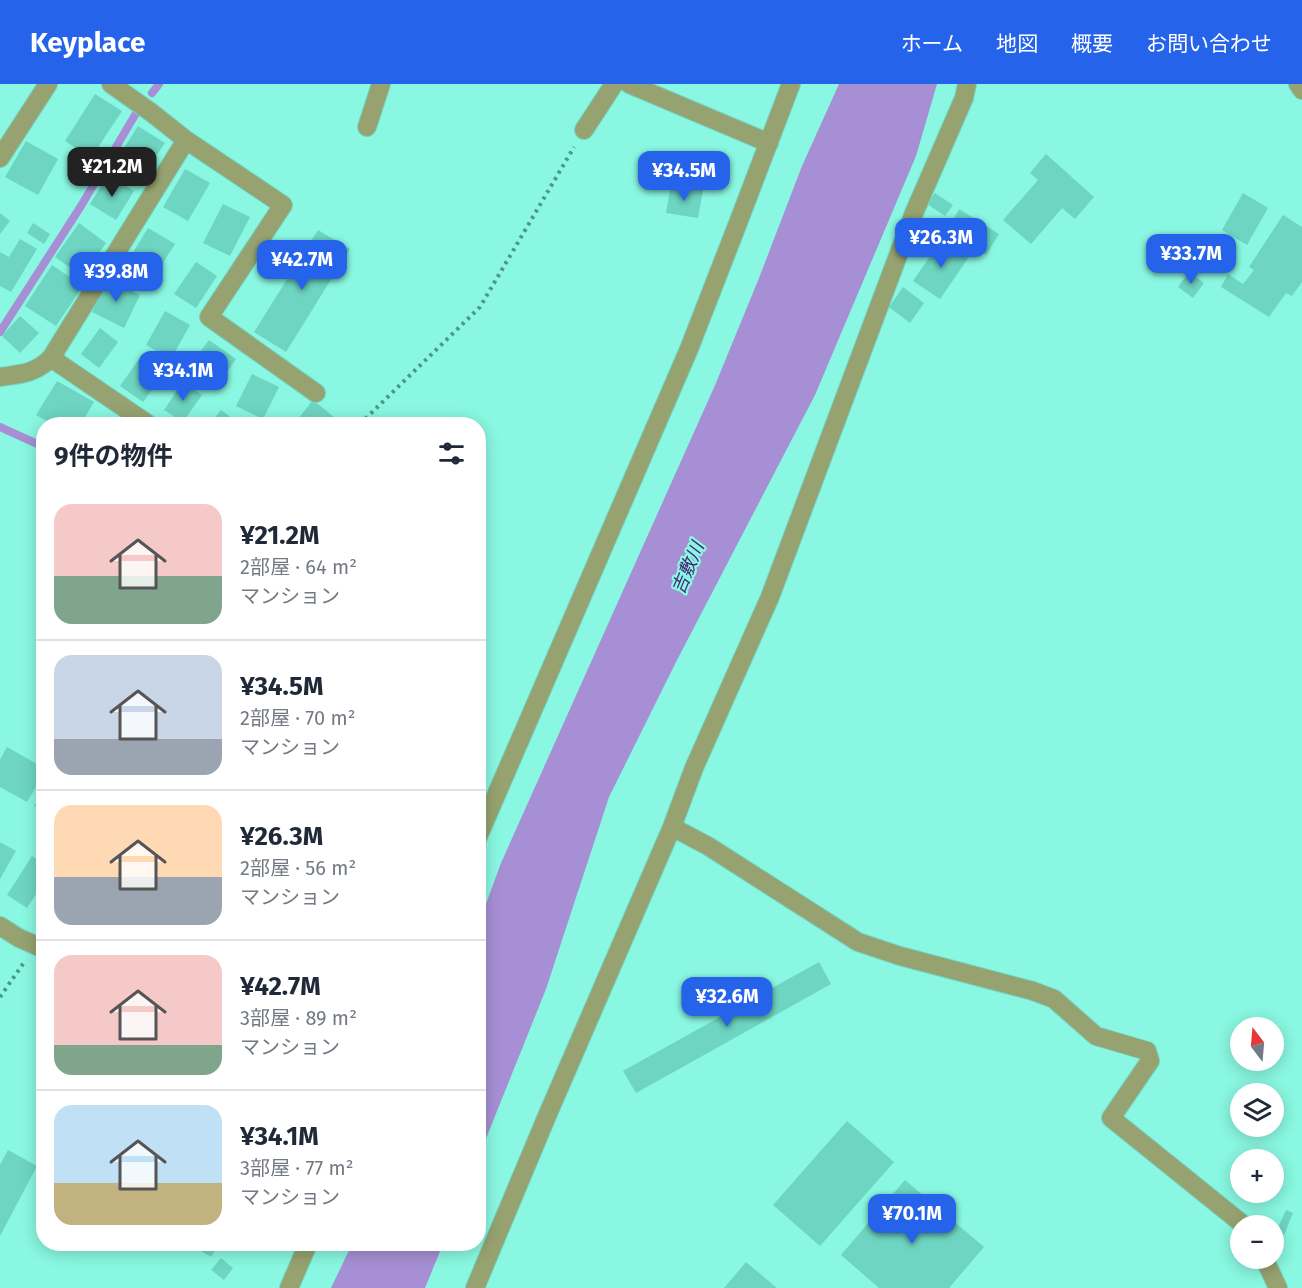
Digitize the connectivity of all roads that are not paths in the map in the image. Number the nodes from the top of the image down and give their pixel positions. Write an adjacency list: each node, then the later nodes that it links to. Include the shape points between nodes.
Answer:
1 (48, 84): 14 (street)
2 (111, 84): 12 (street)
3 (381, 84): 10 (street)
4 (614, 84): 11 (street)
5 (629, 84): 13 (street)
6 (791, 84): 13 (street)
7 (968, 84): 20 (street, via 914,213 770,597)
8 (1298, 84): 9 (street)
9 (1302, 90)
10 (367, 127)
11 (584, 130)
12 (186, 140): 15 (street); 17 (street, via 283,205 209,317)
13 (769, 143): 19 (street, via 689,349)
14 (0, 158)
15 (51, 358): 16 (street, via 27,373); 18 (street)
16 (0, 377)
17 (316, 393)
18 (138, 417)
19 (486, 818)
20 (672, 827): 23 (street, via 858,942 1033,991 1054,999 1096,1036 1147,1051 1150,1061 1111,1118); 27 (street)
21 (0, 926): 22 (street, via 19,938)
22 (36, 941)
23 (1231, 1215)
24 (305, 1251): 26 (street)
25 (1269, 1269): 28 (street)
26 (289, 1288)
27 (475, 1288)
28 (1278, 1288)

